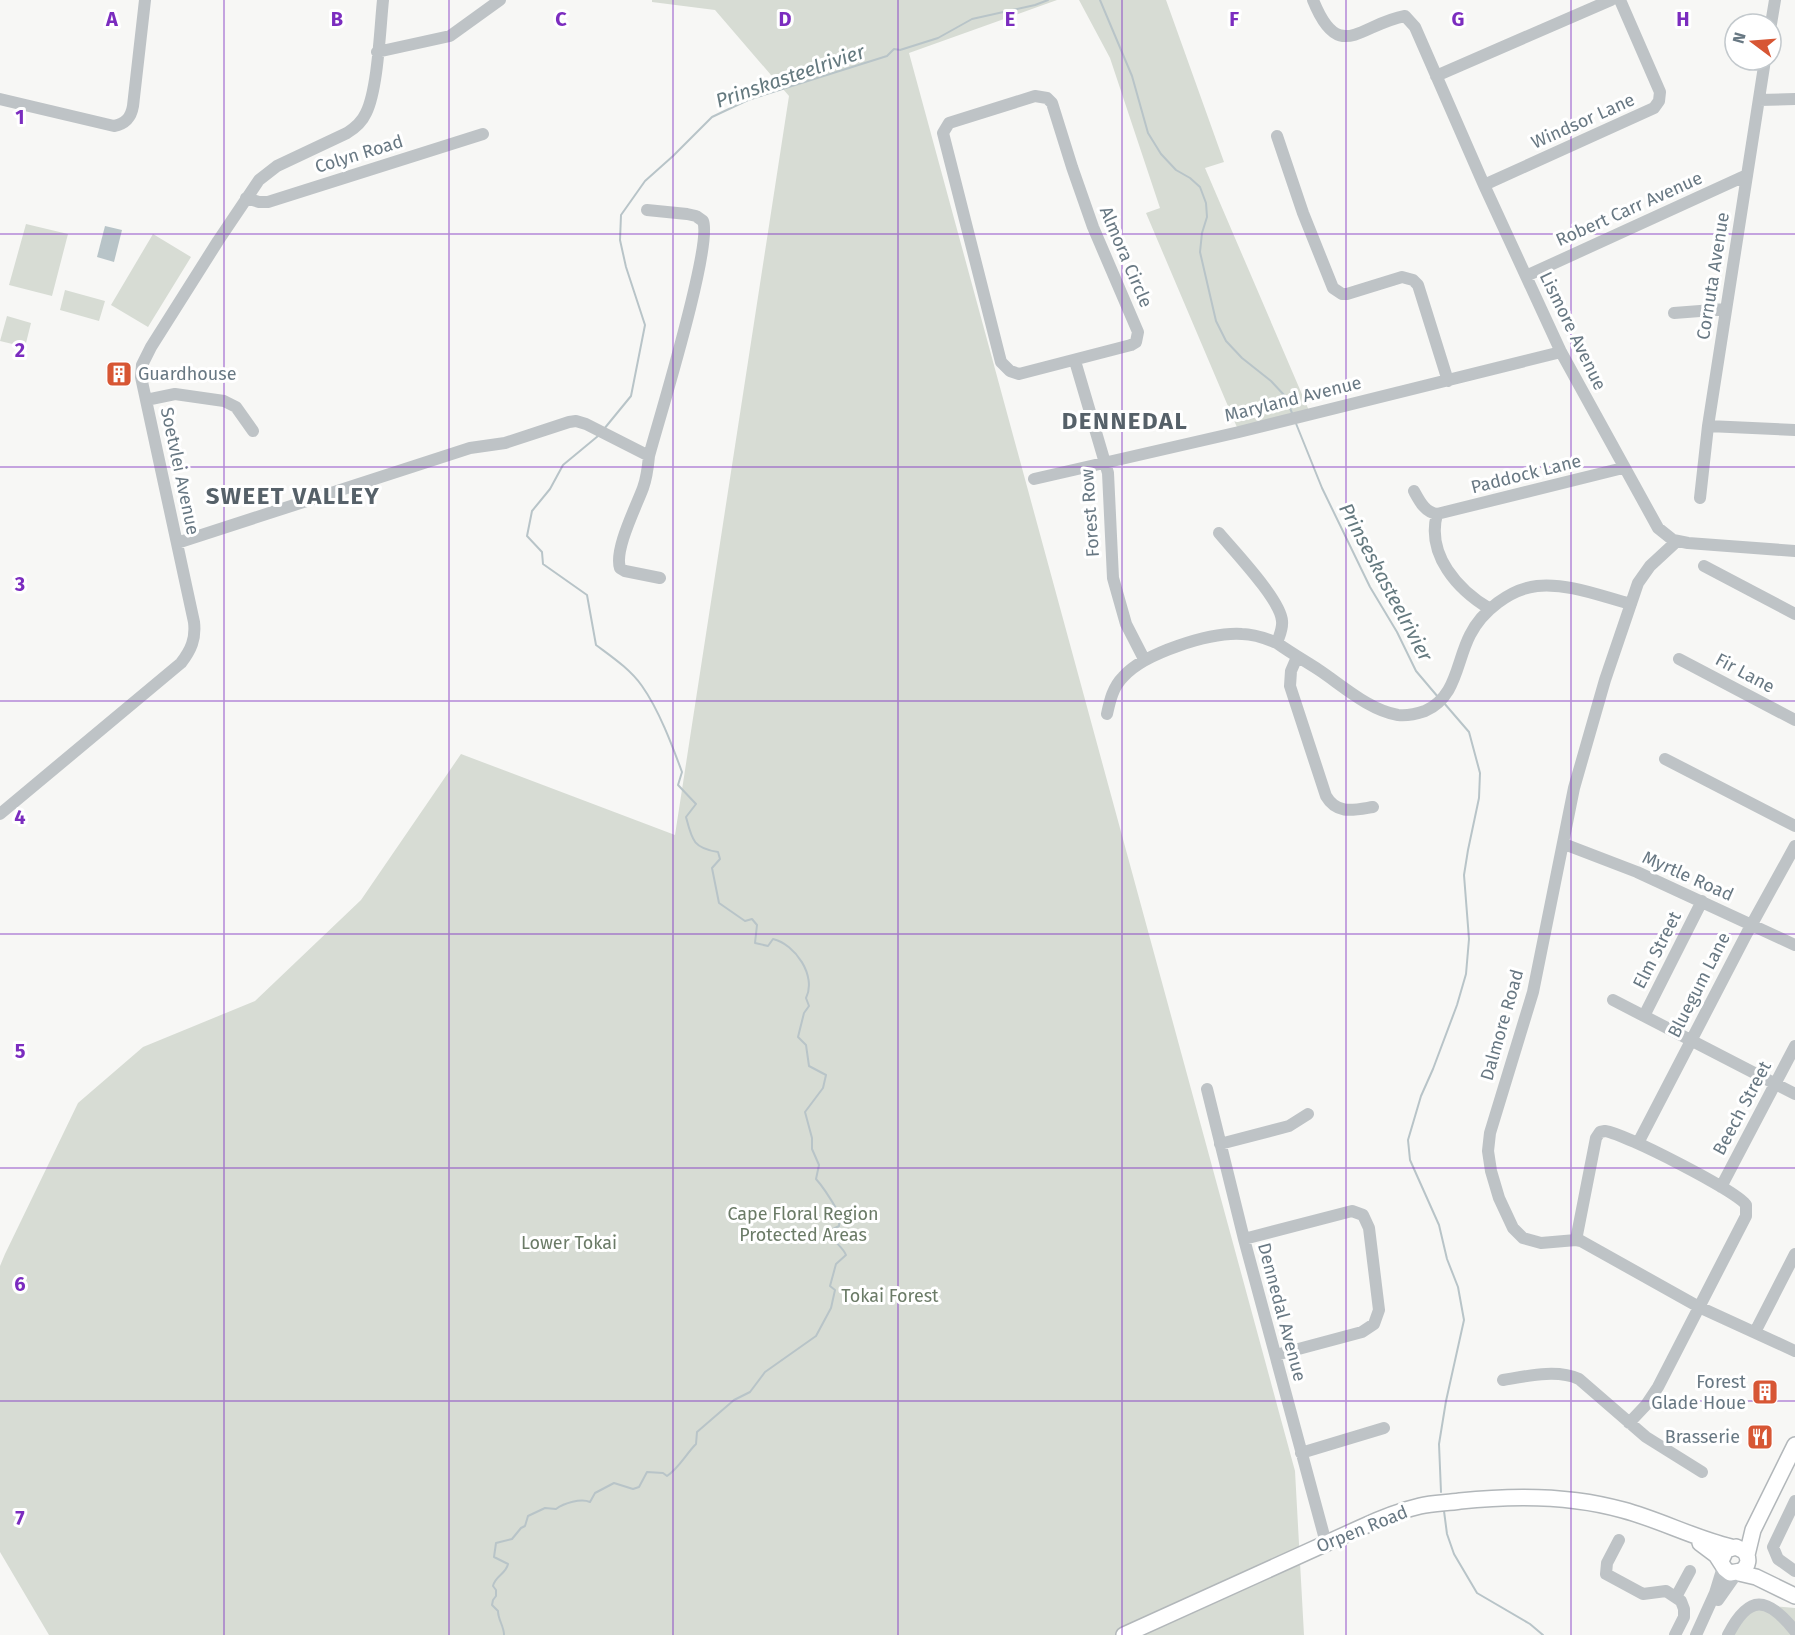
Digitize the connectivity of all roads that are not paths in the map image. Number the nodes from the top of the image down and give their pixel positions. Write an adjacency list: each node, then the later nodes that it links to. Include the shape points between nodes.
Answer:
1 (145, 0): 10 (street, via 133,106 126,122 114,126)
2 (382, 0): 7 (street, Soetvlei Avenue)
3 (500, 0): 7 (street, via 450,36)
4 (1313, 0): 9 (street, Lismore Avenue, via 1328,28 1343,36 1405,16 1415,27)
5 (1611, 0): 9 (street)
6 (1620, 0): 16 (street, Windsor Lane, via 1660,92 1654,108)
7 (377, 51): 17 (street, Soetvlei Avenue, via 370,102 361,121 347,133 277,166 259,180)
8 (1763, 72): 12 (street, Cornuta Avenue)
9 (1436, 76): 16 (street, Lismore Avenue)
10 (0, 99)
11 (1795, 99): 12 (street)
12 (1759, 100): 15 (street, Cornuta Avenue)
13 (483, 134): 17 (street, Colyn Road, via 268,202)
14 (1277, 136): 24 (street, via 1333,288 1347,294 1402,277 1413,280 1418,285)
15 (1747, 175): 19 (street, Robert Carr Avenue); 20 (street, Cornuta Avenue)
16 (1484, 185): 19 (street, Lismore Avenue)
17 (246, 198): 25 (street, Soetvlei Avenue, via 146,356 141,372)
18 (647, 210): 29 (street, via 696,216 703,221 706,233)
19 (1526, 276): 22 (street, Lismore Avenue)
20 (1726, 309): 21 (street); 26 (street, Cornuta Avenue)
21 (1674, 313)
22 (1561, 352): 24 (street, Maryland Avenue); 31 (street, Lismore Avenue)
23 (1075, 361): 23 (street, Almora Circle, via 1018,374 1001,362 942,137 949,123 1035,96 1052,103 1093,227 1138,332 1131,345); 30 (street, Forest Row)
24 (1448, 381): 30 (street, Maryland Avenue)
25 (146, 400): 28 (street, via 175,394 224,401 236,407); 38 (street, Soetvlei Avenue)
26 (1708, 426): 27 (street); 34 (street, Cornuta Avenue)
27 (1795, 430)
28 (253, 431)
29 (649, 456): 38 (street, via 586,424 569,422 505,443 470,448); 41 (street, via 644,486 618,562 625,571)
30 (1106, 463): 32 (street, Maryland Avenue); 47 (street, Forest Row, via 1113,578 1126,624)
31 (1623, 468): 35 (street, Paddock Lane); 37 (street, Lismore Avenue, via 1658,528)
32 (1034, 479)
33 (1414, 491): 35 (street, via 1425,508)
34 (1700, 498)
35 (1437, 514): 43 (street, via 1437,547 1445,568 1471,598)
36 (1219, 533): 45 (street, via 1281,615)
37 (1677, 541): 39 (street); 42 (street, Dalmore Road, via 1643,574)
38 (177, 543): 53 (street, Soetvlei Avenue, via 195,630 187,656)
39 (1795, 551)
40 (1704, 566): 44 (street)
41 (660, 578)
42 (1631, 604): 43 (street, via 1551,585 1522,589); 55 (street, Dalmore Road, via 1574,788)
43 (1490, 609): 46 (street, via 1469,636 1449,691 1419,713 1400,715 1373,705)
44 (1795, 614)
45 (1277, 644): 46 (street); 47 (street, via 1252,635 1224,635)
46 (1297, 657): 52 (street, via 1290,686 1329,802 1340,809)
47 (1144, 659): 49 (street, via 1116,686)
48 (1679, 659): 50 (street, Fir Lane)
49 (1107, 714)
50 (1795, 720)
51 (1665, 759): 54 (street)
52 (1373, 807)
53 (0, 814)
54 (1795, 826)
55 (1564, 844): 57 (street, Myrtle Road); 72 (street, Dalmore Road, via 1533,992 1493,1119 1488,1151 1499,1198 1513,1228 1523,1239 1541,1243)
56 (1795, 846): 58 (street, Bluegum Lane)
57 (1702, 902): 58 (street, Myrtle Road); 61 (street, Elm Street)
58 (1753, 925): 59 (street, Myrtle Road); 62 (street, Bluegum Lane)
59 (1795, 945)
60 (1613, 1000): 61 (street)
61 (1644, 1016): 62 (street)
62 (1692, 1040): 64 (street); 68 (street, Bluegum Lane)
63 (1795, 1046): 64 (street, Beech Street)
64 (1776, 1083): 66 (street); 70 (street, Beech Street)
65 (1207, 1089): 69 (street, Dennedal Avenue)
66 (1795, 1094)
67 (1308, 1114): 69 (street, via 1288,1126)
68 (1638, 1143): 70 (street); 72 (street, via 1605,1131 1598,1135)
69 (1220, 1144): 71 (street, Dennedal Avenue)
70 (1721, 1187): 74 (street, via 1738,1196 1747,1210)
71 (1244, 1239): 77 (street, Dennedal Avenue); 77 (street, via 1352,1211 1363,1215 1369,1228 1379,1310 1374,1324 1362,1332)
72 (1576, 1240): 74 (street)
73 (1795, 1254): 75 (street)
74 (1699, 1307): 75 (street); 79 (street, via 1658,1387)
75 (1755, 1332): 76 (street)
76 (1795, 1351)
77 (1276, 1355): 82 (street, Dennedal Avenue)
78 (1503, 1380): 79 (street, via 1523,1376 1573,1377 1587,1384)
79 (1629, 1422): 83 (street)
80 (1384, 1428): 82 (street)
81 (1795, 1445): 84 (main road)
82 (1301, 1453): 88 (street, Dennedal Avenue)
83 (1702, 1472)
84 (1768, 1497): 89 (main road); 90 (main road, via 1752,1533)
85 (1795, 1500): 93 (street, via 1774,1540 1773,1551)
86 (1683, 1533): 88 (main road, Orpen Road, via 1598,1504 1553,1497 1496,1498 1417,1507); 89 (main road, Orpen Road); 91 (main road, Orpen Road)
87 (1619, 1540): 95 (street, via 1607,1563 1608,1576 1643,1594 1663,1591)
88 (1326, 1543): 98 (main road, Orpen Road)
89 (1732, 1547): 90 (main road, via 1743,1549); 91 (main road, via 1724,1552)
90 (1747, 1557): 91 (main road, via 1747,1566); 94 (main road)
91 (1730, 1568): 94 (main road, Orpen Road); 96 (street)
92 (1690, 1571): 95 (street)
93 (1795, 1571)
94 (1794, 1595)
95 (1676, 1597): 99 (street, via 1685,1613)
96 (1699, 1629)
97 (1795, 1631): 100 (street, via 1777,1611 1759,1605 1746,1608)
98 (1124, 1635)
99 (1675, 1635)
100 (1728, 1635)

